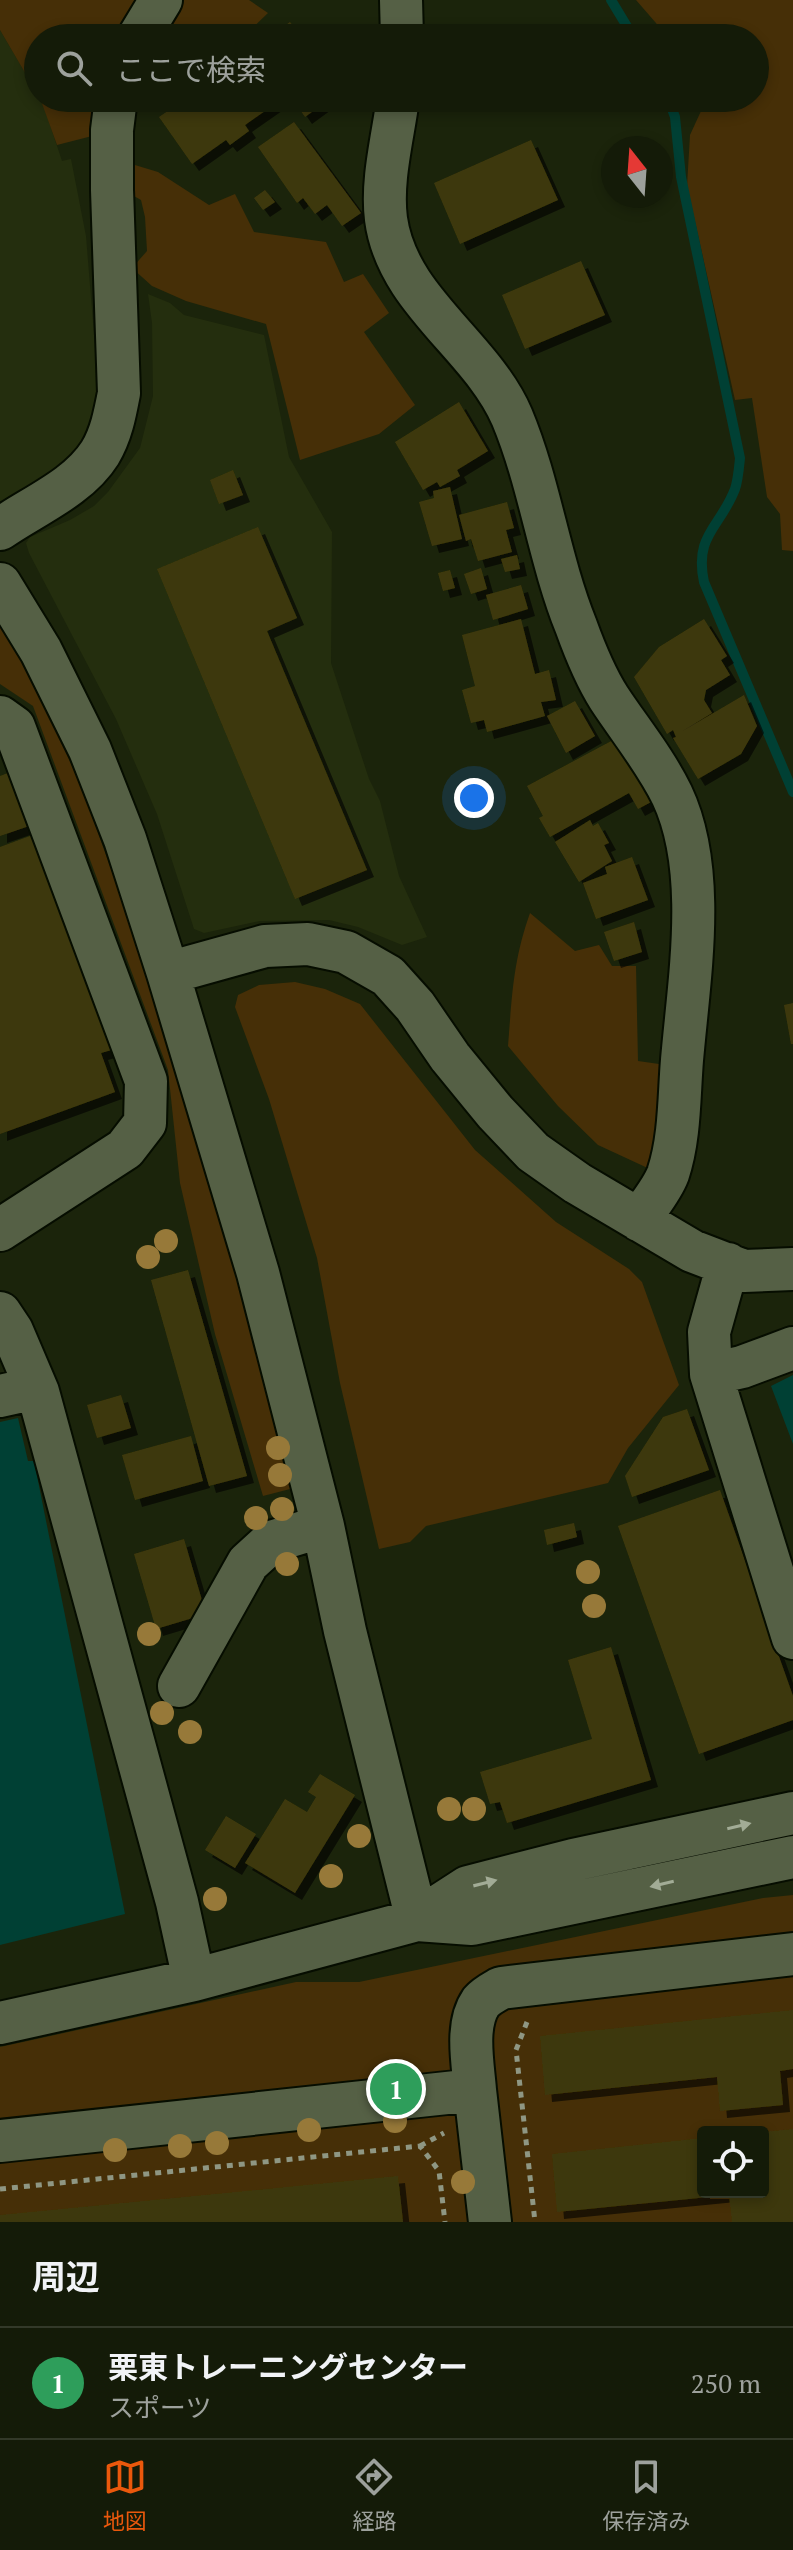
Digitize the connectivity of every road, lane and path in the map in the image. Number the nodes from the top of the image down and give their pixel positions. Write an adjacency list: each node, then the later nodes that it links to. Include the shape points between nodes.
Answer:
1 (161, 0): 3 (street)
2 (401, 0): 4 (street)
3 (146, 24)
4 (402, 24)
5 (114, 112): 7 (street, via 119,393 112,426 99,454 71,484)
6 (396, 112): 11 (street, via 385,191 393,244 418,293 494,385 511,416 590,663 673,797 687,845 692,940 676,1138 666,1179)
7 (0, 529)
8 (0, 584): 10 (street, via 41,651 90,750)
9 (0, 717): 12 (street, via 14,727 146,1081 145,1123 125,1149)
10 (168, 973): 11 (street, via 265,946 308,944 346,952 388,976 533,1152); 19 (street, via 258,1273)
11 (639, 1220): 13 (street, via 692,1251)
12 (0, 1230)
13 (728, 1264): 14 (street, via 744,1271); 17 (street, via 709,1332)
14 (793, 1269)
15 (0, 1313): 18 (street, via 12,1331)
16 (793, 1348): 17 (street)
17 (711, 1374): 20 (street)
18 (18, 1392): 26 (street, via 173,1887)
19 (323, 1526): 21 (street, via 271,1542 248,1563); 24 (street)
20 (793, 1638)
21 (179, 1686)
22 (793, 1813): 24 (street, one-way to 22, via 468,1887)
23 (793, 1857): 24 (street, one-way to 24, via 472,1924)
24 (417, 1920): 26 (street)
25 (793, 1954): 29 (street, via 501,1988 476,2012)
26 (194, 1980): 28 (street)
27 (528, 2020): 34 (path, via 516,2050)
28 (0, 2023)
29 (475, 2090): 30 (street); 33 (street)
30 (0, 2141)
31 (0, 2189): 32 (path, via 420,2146 439,2171)
32 (445, 2222)
33 (490, 2222)
34 (535, 2222)

